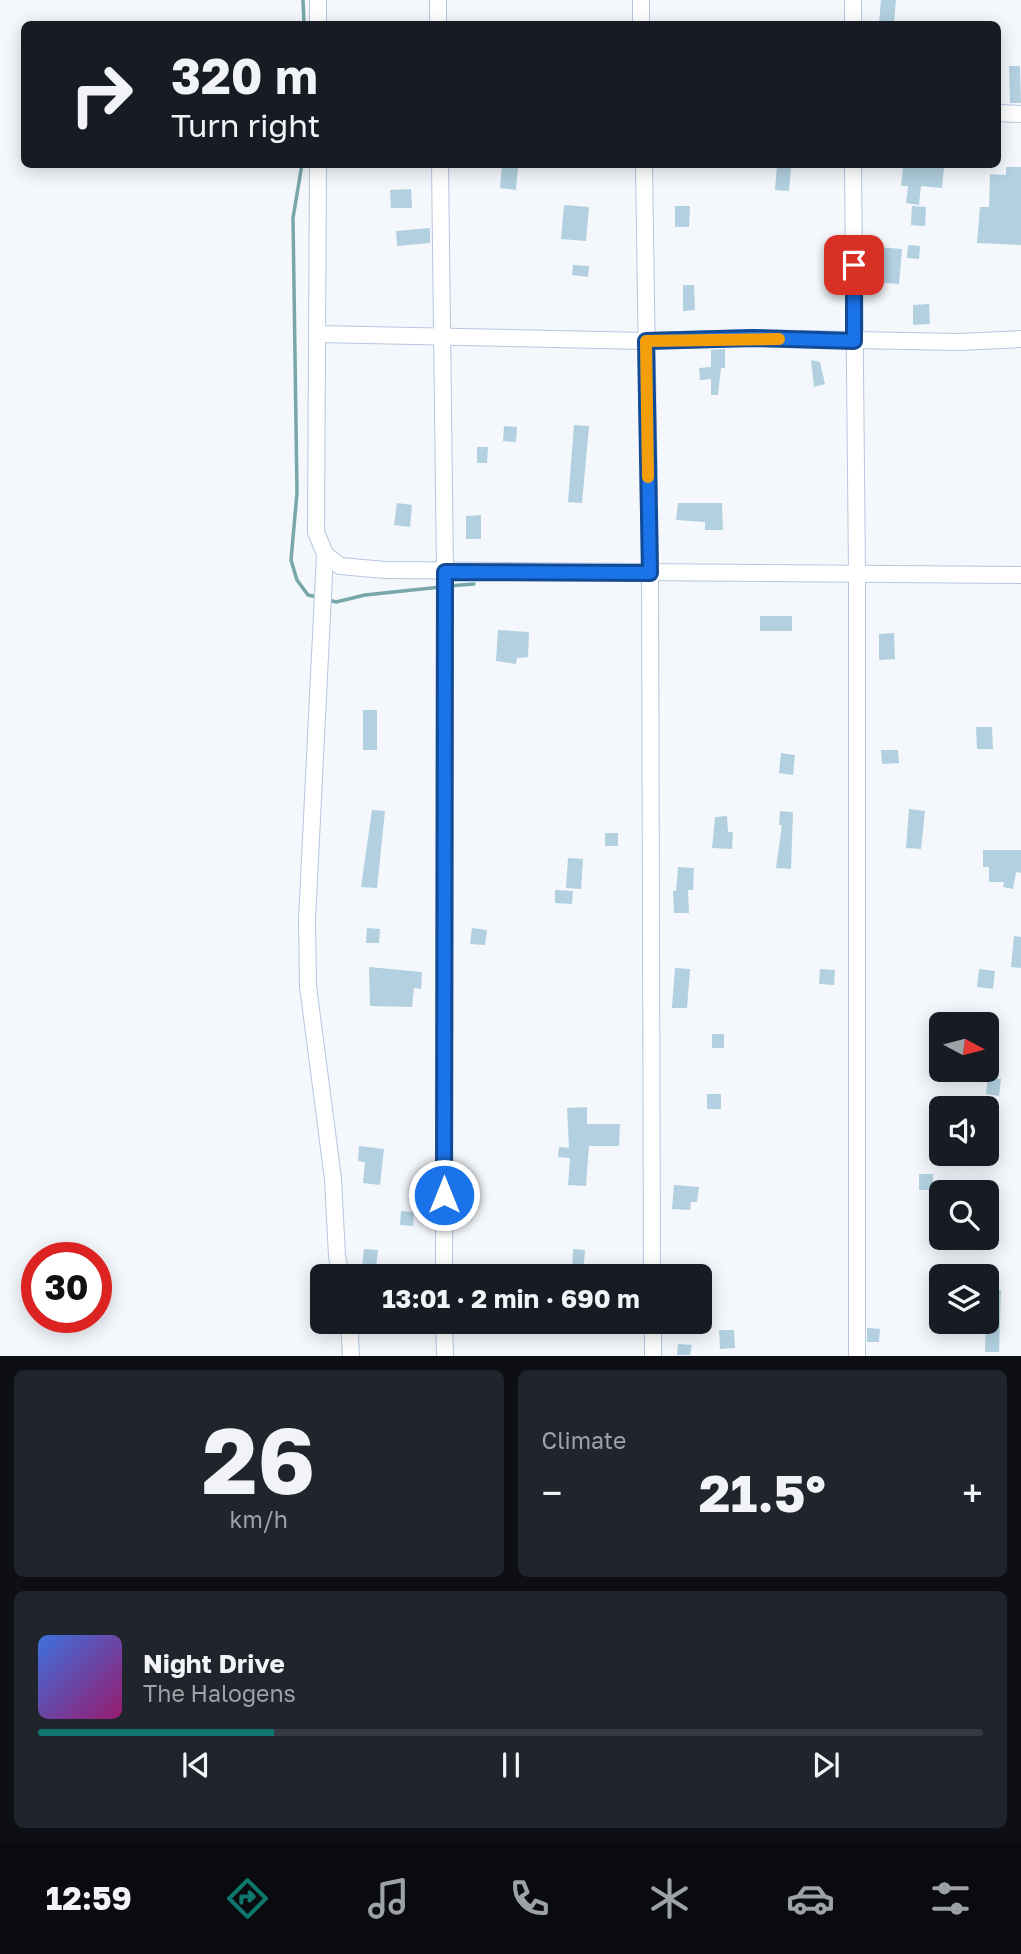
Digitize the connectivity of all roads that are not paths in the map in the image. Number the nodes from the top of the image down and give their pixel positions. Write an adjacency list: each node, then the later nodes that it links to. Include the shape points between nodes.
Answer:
1 (318, 0): 5 (street)
2 (438, 0): 6 (street)
3 (641, 0): 7 (street)
4 (853, 0): 8 (street)
5 (318, 21)
6 (439, 21)
7 (641, 21)
8 (853, 21)
9 (1001, 113): 10 (street)
10 (1021, 114)
11 (318, 168): 15 (street)
12 (440, 168): 16 (street)
13 (643, 168): 18 (street)
14 (853, 168): 19 (street)
15 (317, 334): 16 (street); 20 (street, via 316,532)
16 (442, 334): 18 (street); 21 (street)
17 (1021, 339): 19 (street)
18 (646, 341): 19 (street); 22 (street)
19 (854, 341): 23 (street)
20 (325, 554): 21 (street, via 340,566); 25 (street, via 308,895 308,986)
21 (445, 572): 22 (street); 26 (street)
22 (650, 573): 23 (street); 27 (street)
23 (858, 575): 24 (street); 34 (street)
24 (1021, 575)
25 (340, 1264)
26 (444, 1264)
27 (652, 1264)
28 (350, 1334): 31 (street)
29 (444, 1334): 32 (street)
30 (653, 1334): 33 (street)
31 (351, 1356)
32 (444, 1356)
33 (653, 1356)
34 (857, 1356)

